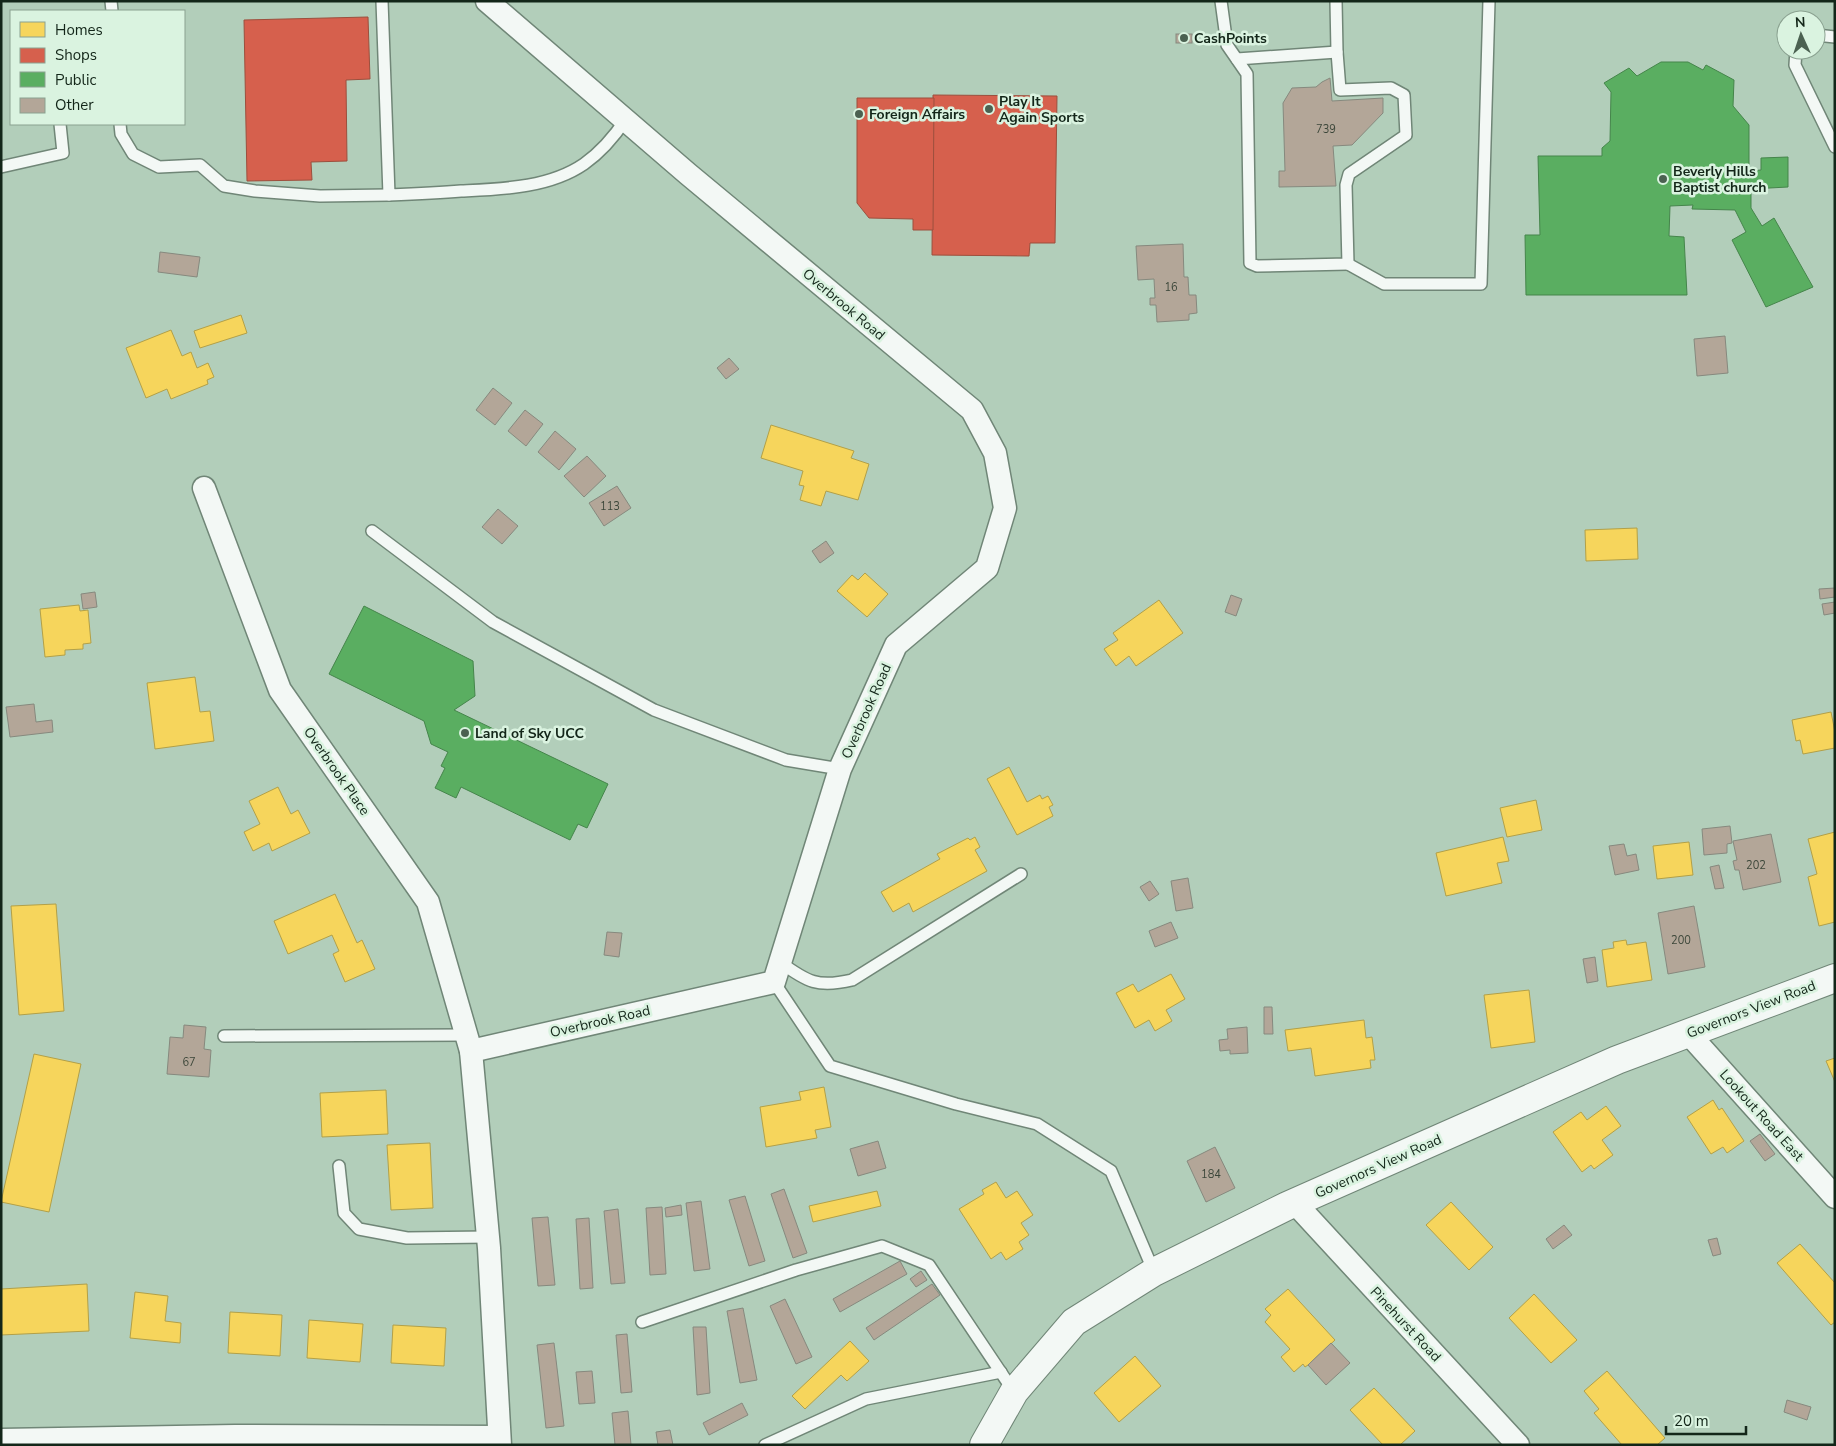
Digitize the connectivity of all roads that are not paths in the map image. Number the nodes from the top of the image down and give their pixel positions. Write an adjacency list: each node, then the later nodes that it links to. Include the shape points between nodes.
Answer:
1 (382, 1): 14 (lane)
2 (487, 1): 9 (street, Overbrook Road)
3 (1221, 1): 7 (lane, via 1227,45)
4 (1336, 1): 6 (lane)
5 (1489, 1): 15 (lane, via 1481,284 1384,284)
6 (1337, 52): 7 (lane); 15 (lane, via 1340,90 1391,88 1404,94 1406,135 1350,174 1346,185)
7 (1237, 59): 15 (lane, via 1247,74 1250,263 1257,266)
8 (1795, 60): 12 (lane)
9 (626, 120): 14 (lane, via 609,142 583,164 543,182 513,188); 18 (street, Overbrook Road, via 972,410 995,453 1005,508 987,568 896,645)
10 (60, 125): 13 (lane, via 63,153)
11 (120, 125): 14 (lane, via 121,134 133,154 159,167 200,165 224,186 320,196)
12 (1835, 147)
13 (1, 166)
14 (388, 196)
15 (1348, 264)
16 (204, 488): 24 (street, Overbrook Place, via 280,690 428,902)
17 (372, 531): 18 (lane, via 493,622 654,710 786,760)
18 (840, 769): 20 (street, Overbrook Road)
19 (1021, 874): 20 (lane, via 852,980 818,983)
20 (777, 972): 24 (street, Overbrook Road); 29 (lane, via 830,1066 956,1104 1037,1124 1111,1171)
21 (1835, 978): 22 (street, Governors View Road)
22 (1688, 1033): 26 (street, Lookout Road East); 27 (street, Governors View Road, via 1617,1060)
23 (224, 1036): 24 (lane)
24 (468, 1043): 28 (street)
25 (339, 1166): 28 (lane, via 344,1213 359,1230 407,1238)
26 (1835, 1196)
27 (1295, 1203): 29 (street, Governors View Road); 36 (street, Pinehurst Road)
28 (488, 1237): 33 (street)
29 (1154, 1272): 31 (street, Governors View Road, via 1074,1322)
30 (642, 1322): 31 (lane, via 796,1270 882,1246 929,1265)
31 (1008, 1382): 34 (lane, via 866,1399); 35 (street, Governors View Road)
32 (1, 1440): 33 (street, via 235,1436)
33 (499, 1441)
34 (765, 1445)
35 (984, 1445)
36 (1518, 1445)

